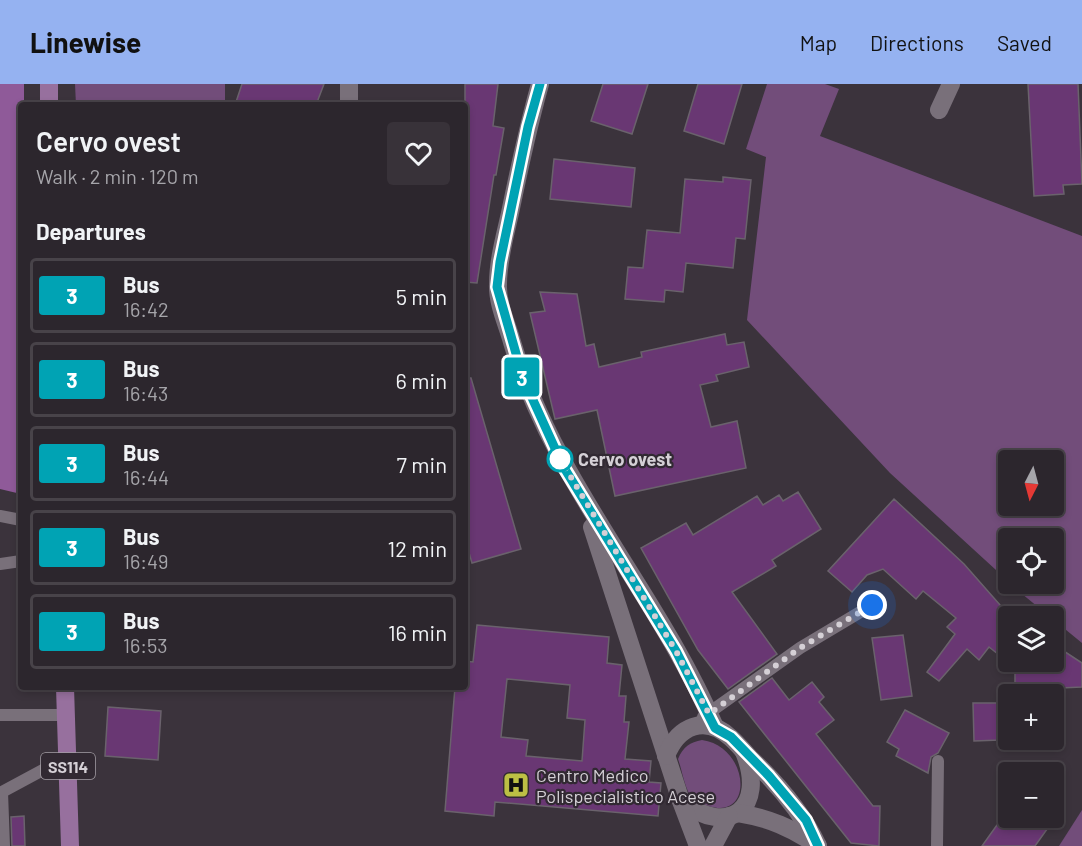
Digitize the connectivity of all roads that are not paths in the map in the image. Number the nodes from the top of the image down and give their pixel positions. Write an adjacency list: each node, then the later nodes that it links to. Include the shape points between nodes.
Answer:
1 (49, 84): 5 (main road)
2 (349, 84): 6 (street)
3 (540, 84): 8 (street, via 497,287 523,378 549,438)
4 (951, 84): 7 (street)
5 (49, 102)
6 (349, 102)
7 (939, 110)
8 (582, 497): 17 (street, via 676,651); 19 (street)
9 (0, 516): 10 (lane)
10 (18, 519)
11 (18, 561): 12 (lane)
12 (0, 564)
13 (872, 605): 17 (lane, via 800,648)
14 (65, 690): 16 (main road, SS114)
15 (0, 715): 16 (lane)
16 (66, 715): 20 (main road, SS114)
17 (712, 721): 18 (street); 19 (street, via 685,728 672,741)
18 (744, 752): 23 (street, via 753,780 751,794); 28 (street, via 806,820)
19 (666, 756): 22 (street)
20 (67, 757): 24 (lane, via 2,792); 25 (main road, SS114)
21 (938, 761): 29 (lane)
22 (681, 801): 23 (street, via 712,818); 26 (street)
23 (733, 814): 27 (street); 28 (street, via 769,819)
24 (4, 846)
25 (70, 846)
26 (698, 846)
27 (713, 846)
28 (818, 846)
29 (938, 846)

